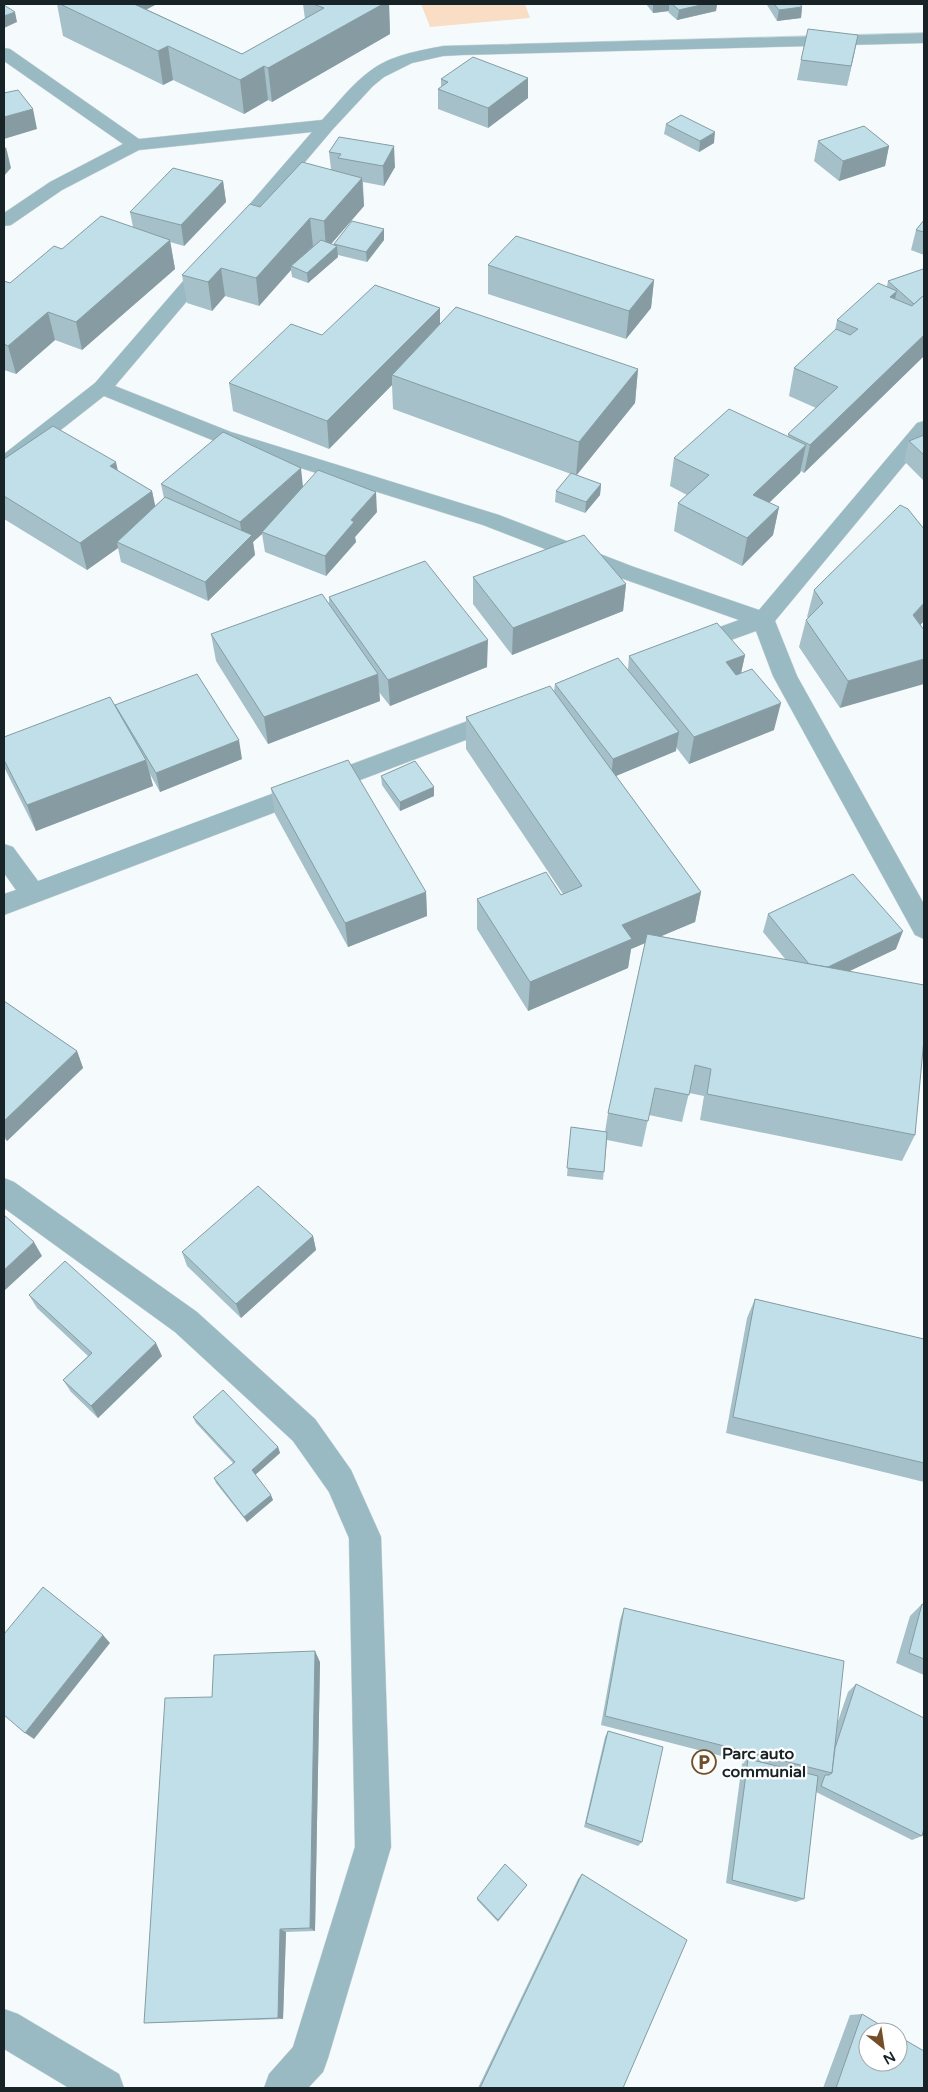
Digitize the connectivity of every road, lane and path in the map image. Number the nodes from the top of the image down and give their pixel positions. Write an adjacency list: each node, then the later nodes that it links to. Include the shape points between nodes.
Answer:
1 (924, 38): 3 (street, via 443,51 407,59 378,73)
2 (4, 53): 4 (street)
3 (327, 125): 4 (street); 6 (street)
4 (135, 145): 5 (street, via 56,186)
5 (4, 220)
6 (102, 388): 8 (street); 9 (street, via 224,437 491,520)
7 (924, 428): 9 (street)
8 (4, 464)
9 (763, 620): 10 (street); 15 (street, via 785,676)
10 (670, 654)
11 (523, 710): 13 (street)
12 (4, 854): 13 (street)
13 (32, 893): 14 (street)
14 (4, 905)
15 (924, 928)
16 (4, 1190): 19 (street, via 186,1322 304,1430 340,1481 365,1537 372,1847 309,2058)
17 (4, 2028): 18 (street)
18 (105, 2088)
19 (283, 2088)

